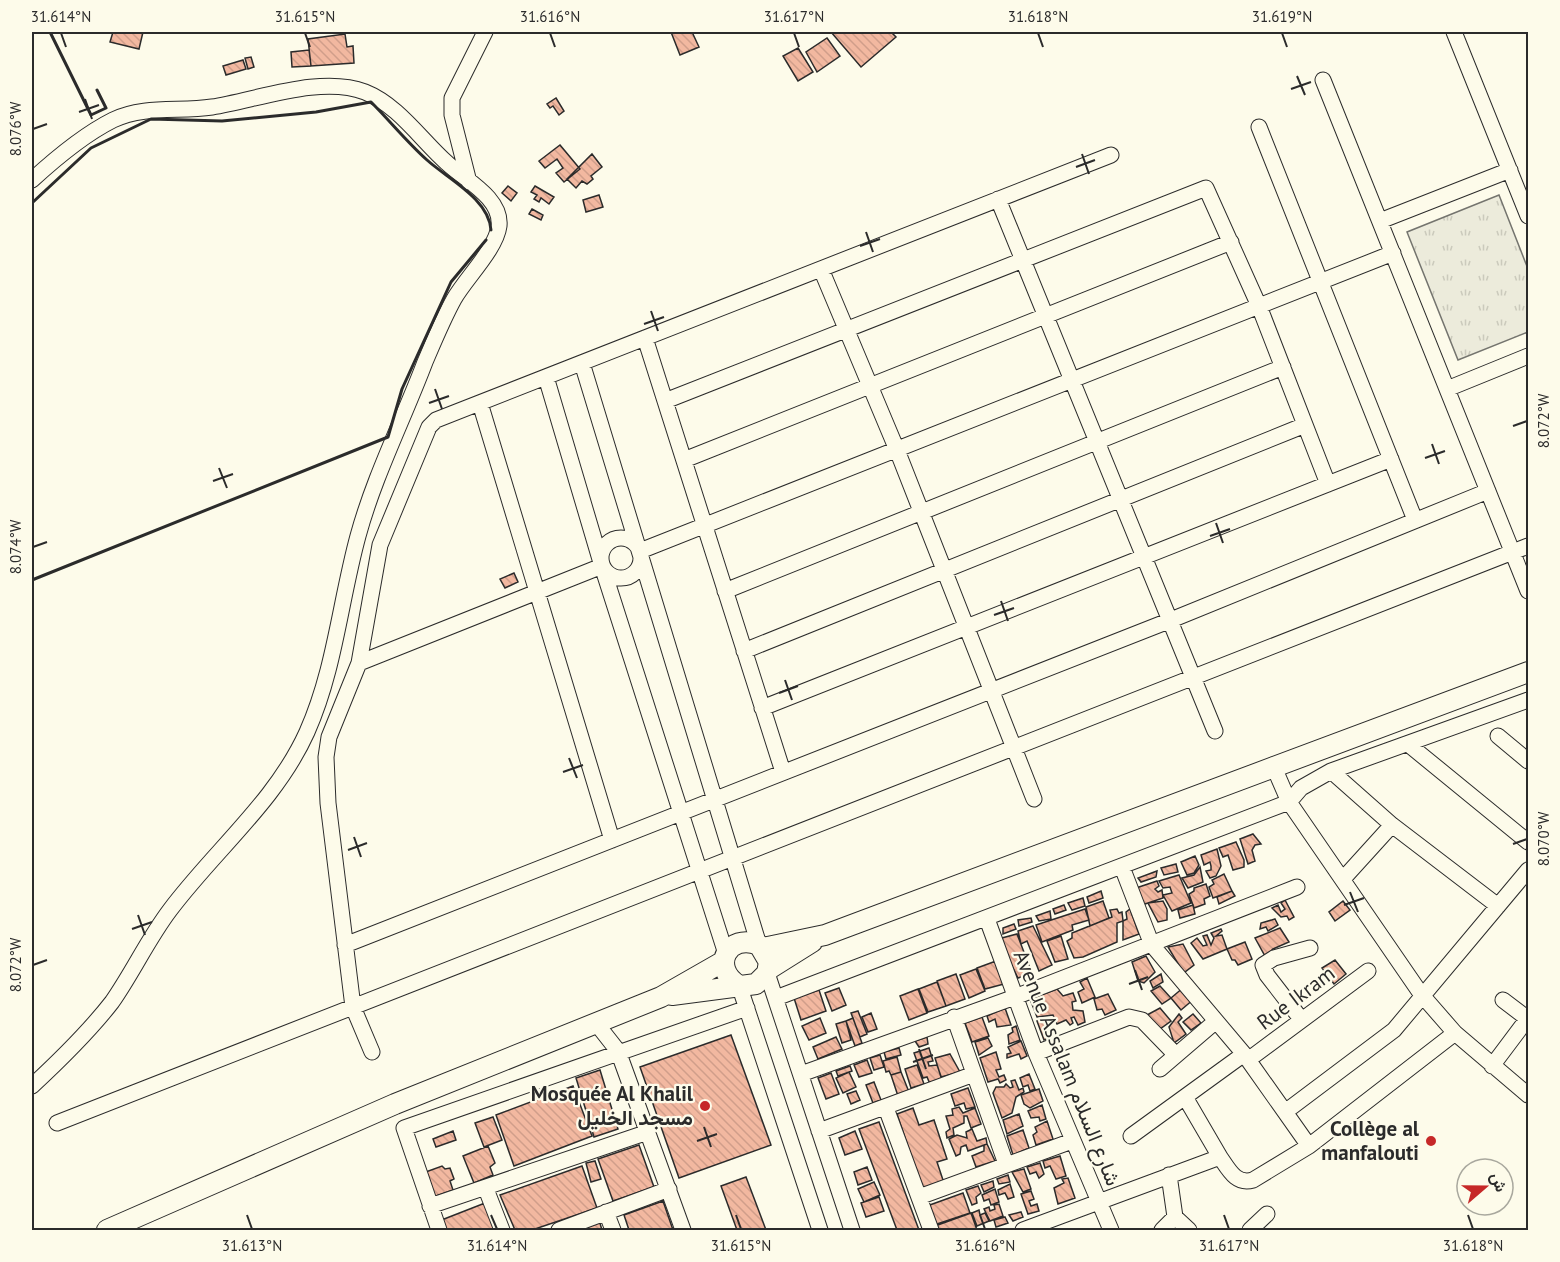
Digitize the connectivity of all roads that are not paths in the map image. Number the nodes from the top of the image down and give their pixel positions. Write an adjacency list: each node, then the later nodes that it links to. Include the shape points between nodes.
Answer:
1 (485, 32): 8 (street, via 452,98 454,126)
2 (1454, 32): 6 (street)
3 (1323, 80): 12 (street)
4 (1259, 127): 17 (street)
5 (1111, 155): 10 (street)
6 (1510, 170): 9 (street); 12 (street)
7 (32, 180): 8 (street, via 85,136 115,119 143,111 208,107 332,87 350,88 376,97)
8 (469, 182): 114 (street, via 493,202 499,230 455,298 433,342 369,500 348,576 328,675 305,736 277,785 169,910 112,1001)
9 (1525, 198): 11 (street)
10 (998, 199): 15 (street); 16 (street)
11 (1528, 216)
12 (1380, 221): 14 (street)
13 (1230, 242): 15 (street, via 1206,188); 18 (street); 19 (street)
14 (1393, 253): 17 (street); 28 (street)
15 (1023, 260): 19 (street); 20 (street)
16 (821, 269): 20 (street); 21 (street)
17 (1320, 282): 18 (street); 34 (street)
18 (1259, 306): 24 (street); 26 (street)
19 (1046, 315): 26 (street); 27 (street)
20 (846, 330): 27 (street); 29 (street)
21 (645, 338): 23 (street); 29 (street)
22 (1528, 356): 28 (street)
23 (582, 363): 25 (street); 43 (street)
24 (1283, 367): 31 (street); 32 (street)
25 (546, 377): 30 (street); 46 (street)
26 (1073, 380): 32 (street); 33 (street)
27 (870, 386): 33 (street); 35 (street)
28 (1447, 389): 37 (street)
29 (665, 401): 35 (street)
30 (480, 403): 50 (street); 54 (street, via 436,420 429,427 380,545)
31 (1305, 425): 36 (street); 38 (street)
32 (1098, 441): 38 (street); 39 (street)
33 (897, 450): 39 (street); 41 (street)
34 (1391, 459): 36 (street); 40 (street)
35 (684, 460): 41 (street)
36 (1328, 484): 45 (street)
37 (1488, 491): 40 (street); 44 (street)
38 (1121, 499): 45 (street); 47 (street)
39 (921, 513): 47 (street); 48 (street)
40 (1415, 520): 51 (street)
41 (704, 526): 43 (street); 48 (street)
42 (1528, 546): 44 (street)
43 (640, 551): 46 (street, via 640,565 632,576 612,576); 46 (street, via 627,538 614,539 601,554); 68 (street)
44 (1513, 552): 49 (street); 56 (street)
45 (1144, 556): 51 (street); 52 (street)
46 (603, 566): 50 (street); 71 (street)
47 (944, 570): 52 (street); 53 (street)
48 (725, 591): 53 (street)
49 (1528, 591)
50 (537, 592): 54 (street); 73 (street)
51 (1171, 620): 56 (street); 57 (street)
52 (966, 627): 57 (street); 59 (street)
53 (744, 651): 59 (street)
54 (359, 663): 84 (street, via 329,736 326,757)
55 (1528, 672): 65 (main road)
56 (1194, 678): 60 (street); 63 (street)
57 (991, 691): 63 (street); 67 (street)
58 (1528, 700): 62 (street)
59 (762, 708): 67 (street)
60 (1215, 731)
61 (1498, 736): 64 (street)
62 (1408, 744): 66 (street); 74 (street)
63 (1015, 748): 69 (street); 75 (street)
64 (1528, 761)
65 (1273, 765): 70 (street); 83 (main road)
66 (1331, 771): 70 (street, via 1301,788); 72 (street)
67 (783, 772): 68 (street)
68 (716, 799): 71 (street); 75 (street)
69 (1034, 799)
70 (1289, 802): 76 (street); 79 (street)
71 (680, 813): 73 (street); 78 (street)
72 (1392, 825): 79 (street); 81 (street)
73 (612, 840): 84 (street)
74 (1528, 842)
75 (734, 860): 78 (street); 86 (street)
76 (1122, 867): 82 (street); 85 (street)
77 (1528, 870): 81 (street)
78 (699, 871): 88 (street); 97 (street)
79 (1343, 879): 92 (street)
80 (1297, 887): 85 (street)
81 (1498, 906): 92 (street)
82 (987, 919): 94 (street, Avenue Assalam شارع السلام); 95 (street)
83 (825, 935): 86 (main road); 89 (main road)
84 (345, 945): 97 (street)
85 (1152, 945): 94 (street); 102 (street)
86 (761, 946): 88 (main road, via 736,943); 89 (main road, via 767,954)
87 (1310, 948): 101 (street, via 1263,965)
88 (725, 957): 91 (main road, via 727,975); 93 (main road)
89 (768, 971): 91 (main road, via 756,984); 95 (street)
90 (1368, 971): 101 (street, Rue Ikram)
91 (739, 985): 93 (main road); 98 (street)
92 (1421, 994): 104 (street); 119 (street, via 1394,1030)
93 (661, 997): 103 (main road)
94 (1015, 997): 99 (street); 107 (street, Avenue Assalam شارع السلام)
95 (776, 998): 112 (street)
96 (1503, 1000): 100 (street)
97 (353, 1007): 106 (street); 120 (street)
98 (747, 1008): 105 (street); 144 (street)
99 (954, 1017): 112 (street); 113 (street)
100 (1528, 1018): 110 (street)
101 (1301, 1019): 109 (street, Rue Ikram)
102 (1216, 1021): 108 (street); 109 (street)
103 (596, 1023): 105 (street); 117 (main road)
104 (1455, 1033): 110 (street); 126 (street)
105 (618, 1051): 121 (street); 123 (street)
106 (372, 1052)
107 (1036, 1053): 108 (street, via 1129,1017 1142,1020); 125 (street, Avenue Assalam شارع السلام)
108 (1175, 1054): 111 (street)
109 (1246, 1057): 116 (street, Rue Ikram); 119 (street)
110 (1492, 1066): 115 (street)
111 (1160, 1069)
112 (801, 1074): 122 (street)
113 (974, 1074): 118 (street); 128 (street)
114 (32, 1086)
115 (1528, 1095)
116 (1185, 1097): 124 (street, Rue Ikram); 127 (street)
117 (395, 1104): 121 (street); 138 (main road)
118 (886, 1108): 122 (street); 132 (street)
119 (1285, 1112): 126 (street)
120 (57, 1123)
121 (404, 1128): 134 (street)
122 (819, 1131): 145 (street)
123 (648, 1132): 130 (street); 131 (street)
124 (1131, 1136)
125 (1072, 1141): 128 (street); 133 (street, Avenue Assalam شارع السلام)
126 (1309, 1146): 127 (street, via 1246,1181 1233,1175)
127 (1220, 1157): 129 (street)
128 (1006, 1164): 132 (street)
129 (1169, 1175): 133 (street); 137 (street)
130 (486, 1189): 134 (street); 140 (street)
131 (669, 1189): 135 (street); 143 (street)
132 (919, 1197): 146 (street)
133 (1098, 1203): 147 (street); 148 (street, Avenue Assalam شارع السلام)
134 (430, 1206): 139 (street)
135 (606, 1212): 141 (street); 142 (street)
136 (1267, 1214): 151 (street)
137 (1175, 1218): 149 (street); 150 (street)
138 (108, 1230)
139 (439, 1230)
140 (502, 1230)
141 (559, 1230)
142 (613, 1230)
143 (683, 1230)
144 (820, 1230)
145 (852, 1230)
146 (931, 1230)
147 (1023, 1230)
148 (1111, 1230)
149 (1162, 1230)
150 (1189, 1230)
151 (1250, 1230)

